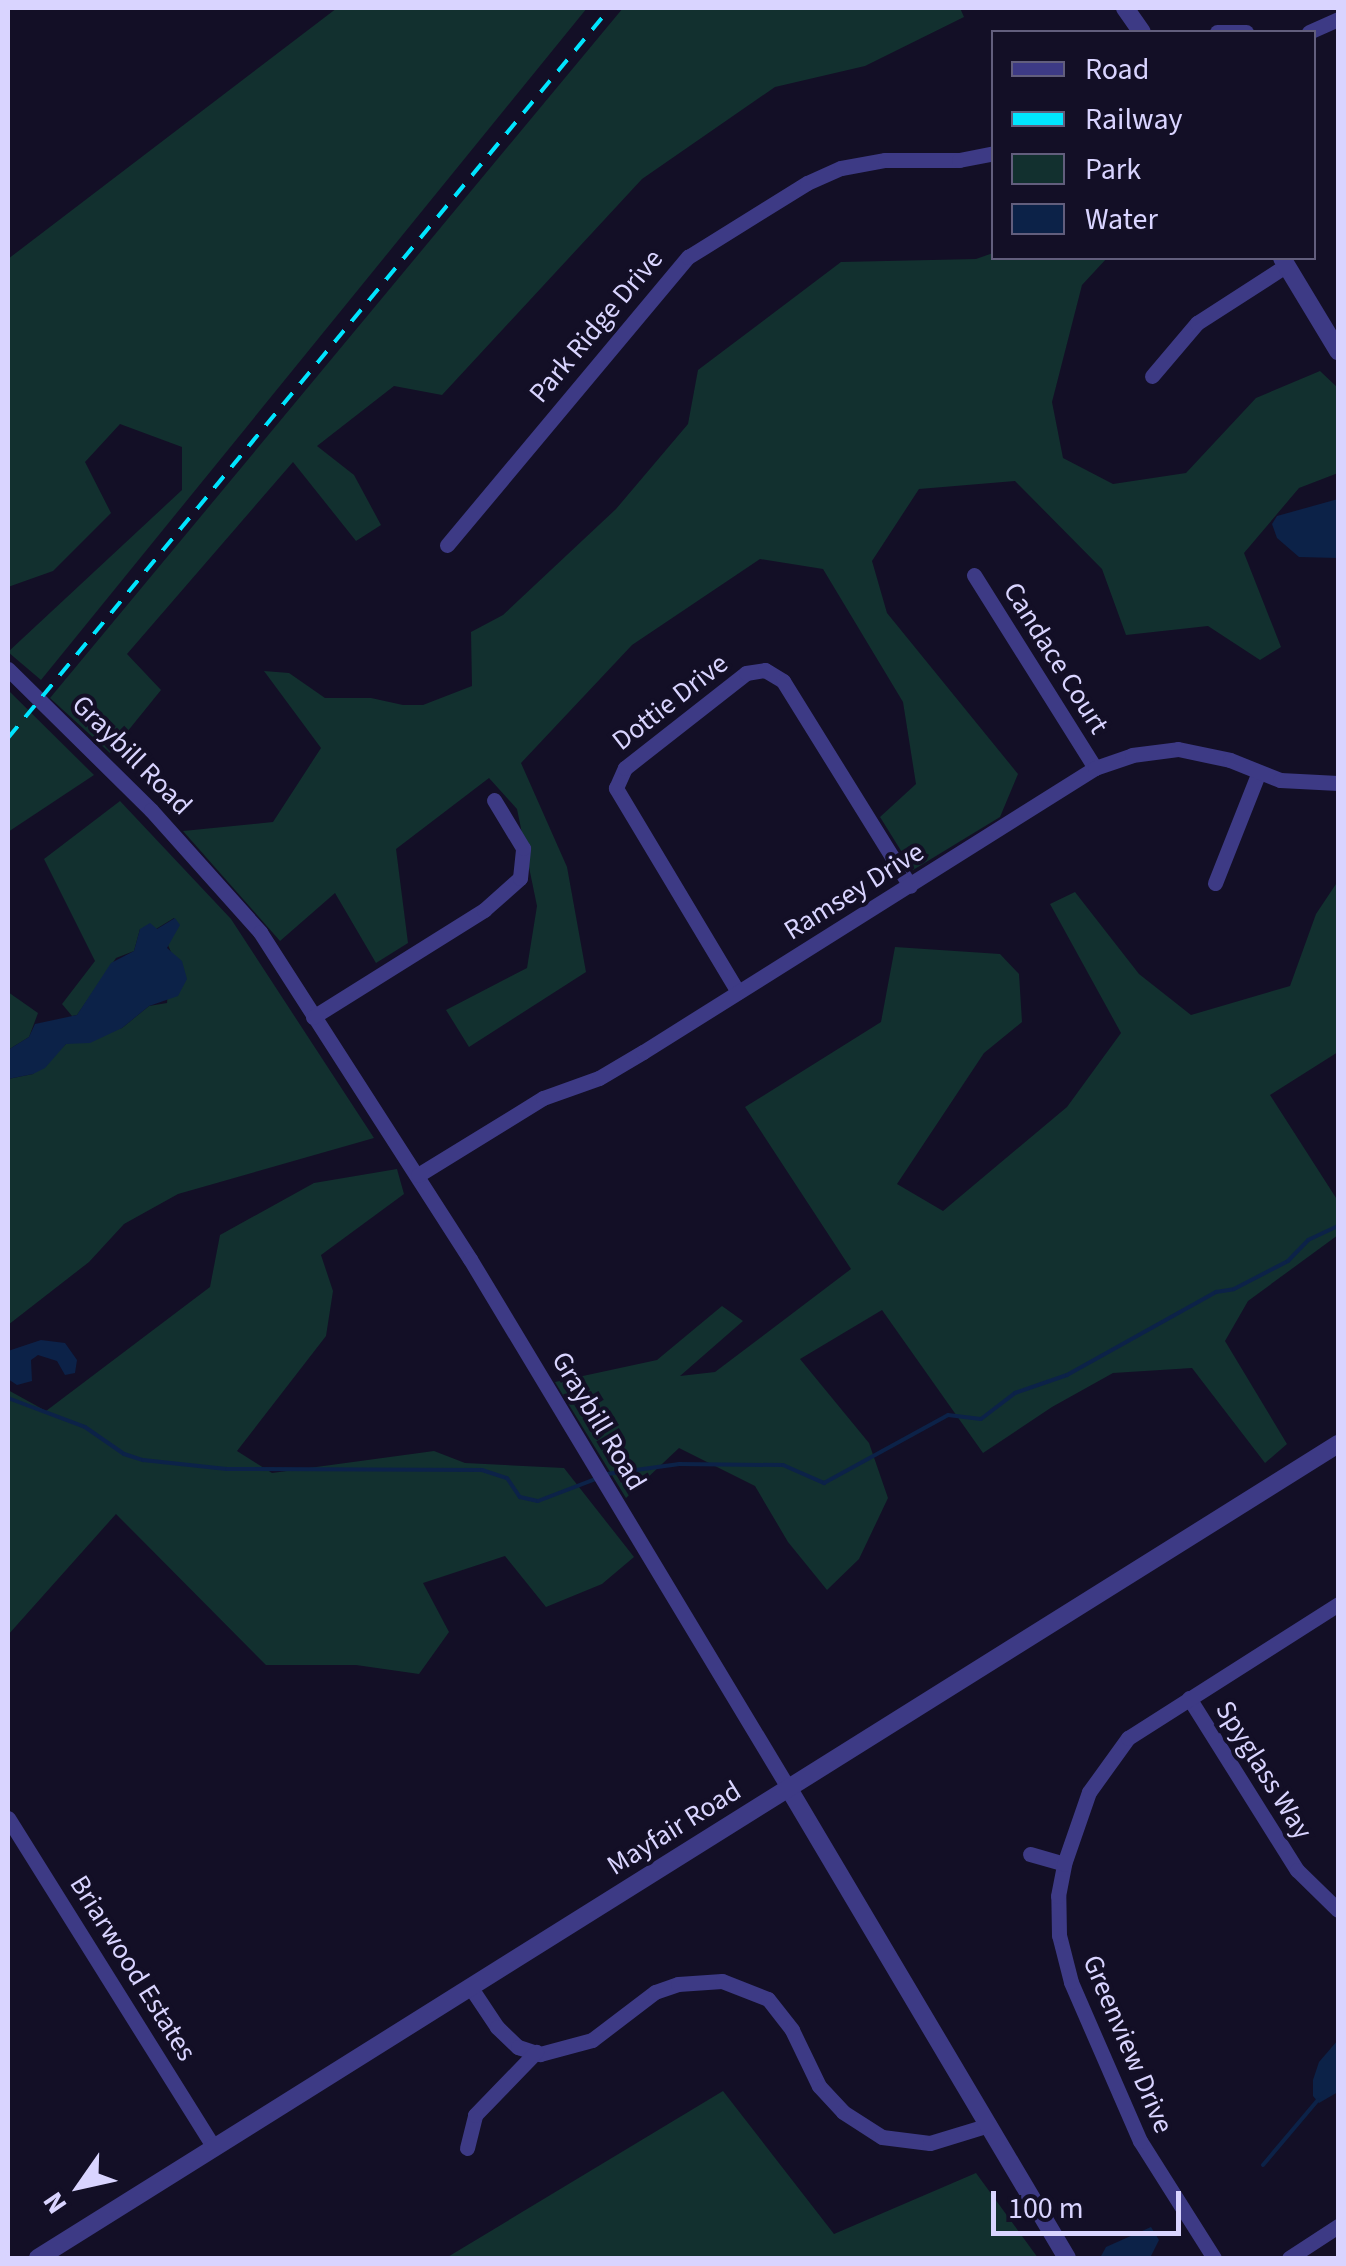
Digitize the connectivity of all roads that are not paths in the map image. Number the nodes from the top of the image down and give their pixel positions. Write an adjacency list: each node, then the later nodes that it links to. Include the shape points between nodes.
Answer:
1 (1126, 8): 3 (street)
2 (1338, 19): 4 (street)
3 (1141, 30)
4 (1313, 30)
5 (991, 153): 9 (street, Park Ridge Drive, via 841,168 688,257)
6 (1284, 262): 7 (street); 8 (street, via 1197,323)
7 (1338, 351)
8 (1152, 376)
9 (447, 545)
10 (974, 575): 12 (street, Candace Court)
11 (8, 669): 19 (street, Graybill Road, via 220,885 260,932)
12 (1095, 768): 13 (street, Ramsey Drive, via 1178,749); 17 (street, Ramsey Drive)
13 (1258, 772): 14 (street, Ramsey Drive, via 1303,785); 16 (street)
14 (1338, 783)
15 (494, 800): 19 (street, via 523,848 520,878 484,910)
16 (1215, 883)
17 (910, 886): 18 (street, Ramsey Drive); 18 (street, Dottie Drive, via 783,681 765,670 746,673 621,772 616,788)
18 (738, 992): 20 (street, Ramsey Drive, via 598,1078 543,1098)
19 (314, 1017): 20 (street, Graybill Road)
20 (418, 1175): 24 (street, Graybill Road)
21 (1338, 1444): 24 (street, Mayfair Road)
22 (1338, 1604): 23 (street, Greenview Drive)
23 (1189, 1698): 27 (street, Greenview Drive, via 1144,1725 1111,1756 1089,1792); 28 (street, Spyglass Way, via 1297,1870)
24 (790, 1790): 29 (street, Mayfair Road); 31 (street, Graybill Road)
25 (8, 1818): 32 (street, Briarwood Estates)
26 (1030, 1854): 27 (street)
27 (1064, 1864): 37 (street, Greenview Drive, via 1059,1934 1072,1982 1140,2141)
28 (1338, 1910)
29 (472, 1988): 30 (street, via 497,2027 518,2047); 32 (street, Mayfair Road)
30 (536, 2052): 31 (street, via 592,2040 667,1988 722,1980 768,1999 792,2030 819,2086 843,2112 882,2137 930,2143); 33 (street, via 475,2115)
31 (990, 2124): 36 (street, Graybill Road)
32 (214, 2148): 35 (street, Mayfair Road)
33 (467, 2148)
34 (1338, 2226): 38 (street)
35 (38, 2258)
36 (1067, 2258)
37 (1214, 2258)
38 (1289, 2258)

